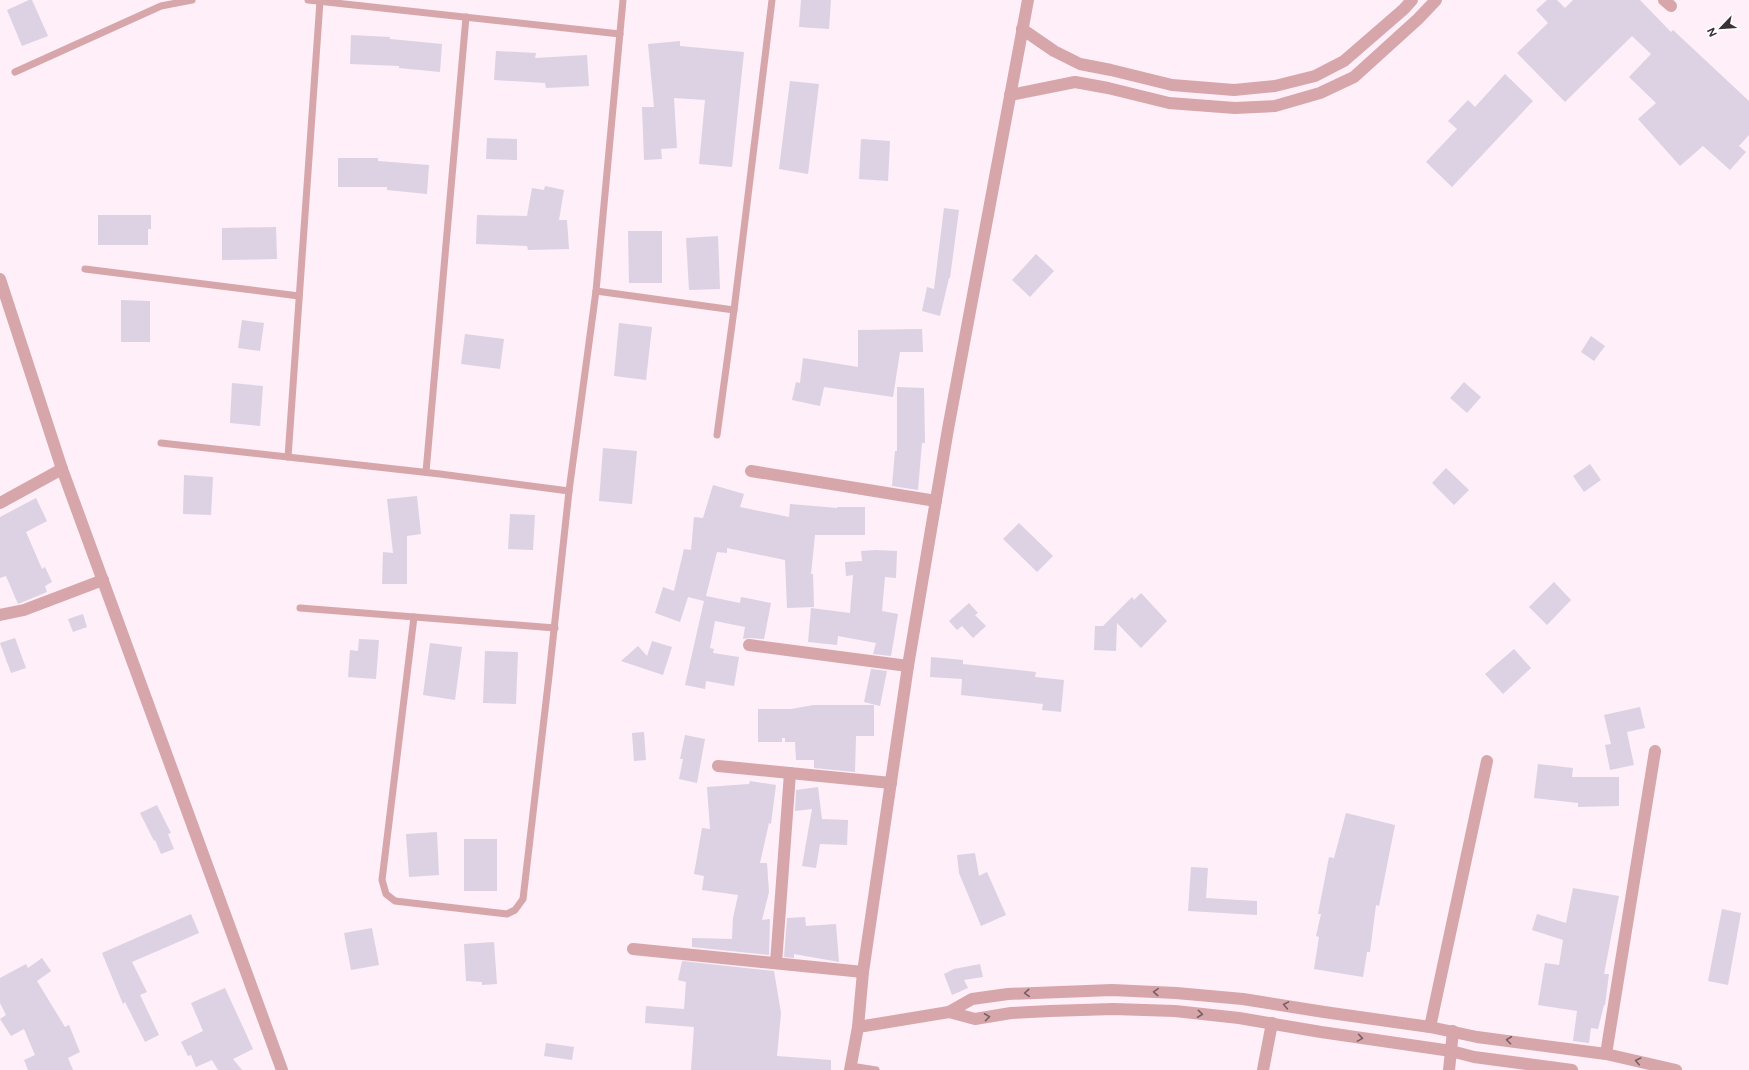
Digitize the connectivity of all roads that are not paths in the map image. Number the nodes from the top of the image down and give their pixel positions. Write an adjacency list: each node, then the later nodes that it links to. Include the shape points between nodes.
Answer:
1 (192, 0): 14 (lane, via 161,6)
2 (308, 0): 7 (lane)
3 (623, 0): 12 (lane)
4 (772, 0): 23 (lane)
5 (1028, 0): 11 (street)
6 (1436, 0): 10 (street)
7 (320, 1): 9 (lane); 22 (lane)
8 (1408, 4): 10 (street); 13 (street)
9 (466, 17): 12 (lane); 29 (lane)
10 (1418, 19): 15 (street)
11 (1022, 29): 16 (street, via 1054,51 1080,64 1172,85); 17 (street)
12 (620, 34): 21 (lane)
13 (1344, 61): 15 (street); 16 (street, via 1315,76 1275,86)
14 (15, 72)
15 (1354, 77): 18 (street, via 1320,93 1275,106)
16 (1234, 90): 18 (street)
17 (1010, 95): 18 (street, via 1075,82 1169,103); 31 (street)
18 (1235, 108)
19 (85, 269): 22 (lane)
20 (0, 279): 27 (street)
21 (596, 290): 23 (lane); 30 (lane)
22 (299, 296): 26 (lane)
23 (734, 310): 24 (lane)
24 (717, 436)
25 (161, 443): 26 (lane)
26 (288, 457): 29 (lane)
27 (62, 469): 32 (street); 33 (street)
28 (751, 470): 31 (street)
29 (426, 472): 30 (lane)
30 (569, 491): 37 (lane)
31 (936, 501): 39 (street)
32 (0, 503)
33 (103, 580): 35 (street, via 24,610); 56 (street)
34 (300, 608): 36 (lane)
35 (0, 615)
36 (414, 617): 37 (lane); 37 (lane, via 382,880 386,894 395,901 507,914 515,910 523,899)
37 (555, 628)
38 (749, 645): 39 (street)
39 (908, 666): 44 (street)
40 (1655, 751): 54 (street)
41 (1487, 761): 51 (street)
42 (718, 766): 43 (street)
43 (790, 773): 44 (street); 46 (street)
44 (891, 783): 47 (street)
45 (633, 949): 46 (street)
46 (776, 963): 47 (street)
47 (863, 972): 50 (street)
48 (949, 1012): 49 (street, one-way to 49, via 975,1018 1112,1009 1175,1011); 50 (street); 51 (street, one-way to 48, via 1243,998 1112,990 972,999)
49 (1272, 1024): 53 (street, one-way to 53); 58 (street)
50 (858, 1027): 55 (street)
51 (1430, 1027): 52 (street)
52 (1453, 1031): 53 (street); 54 (street, one-way to 52, via 1477,1037)
53 (1451, 1051): 59 (street); 60 (street, via 1474,1057)
54 (1606, 1054): 61 (street, one-way to 54)
55 (851, 1068): 57 (lane)
56 (282, 1070)
57 (876, 1070)
58 (1263, 1070)
59 (1449, 1070)
60 (1572, 1070)
61 (1676, 1070)

